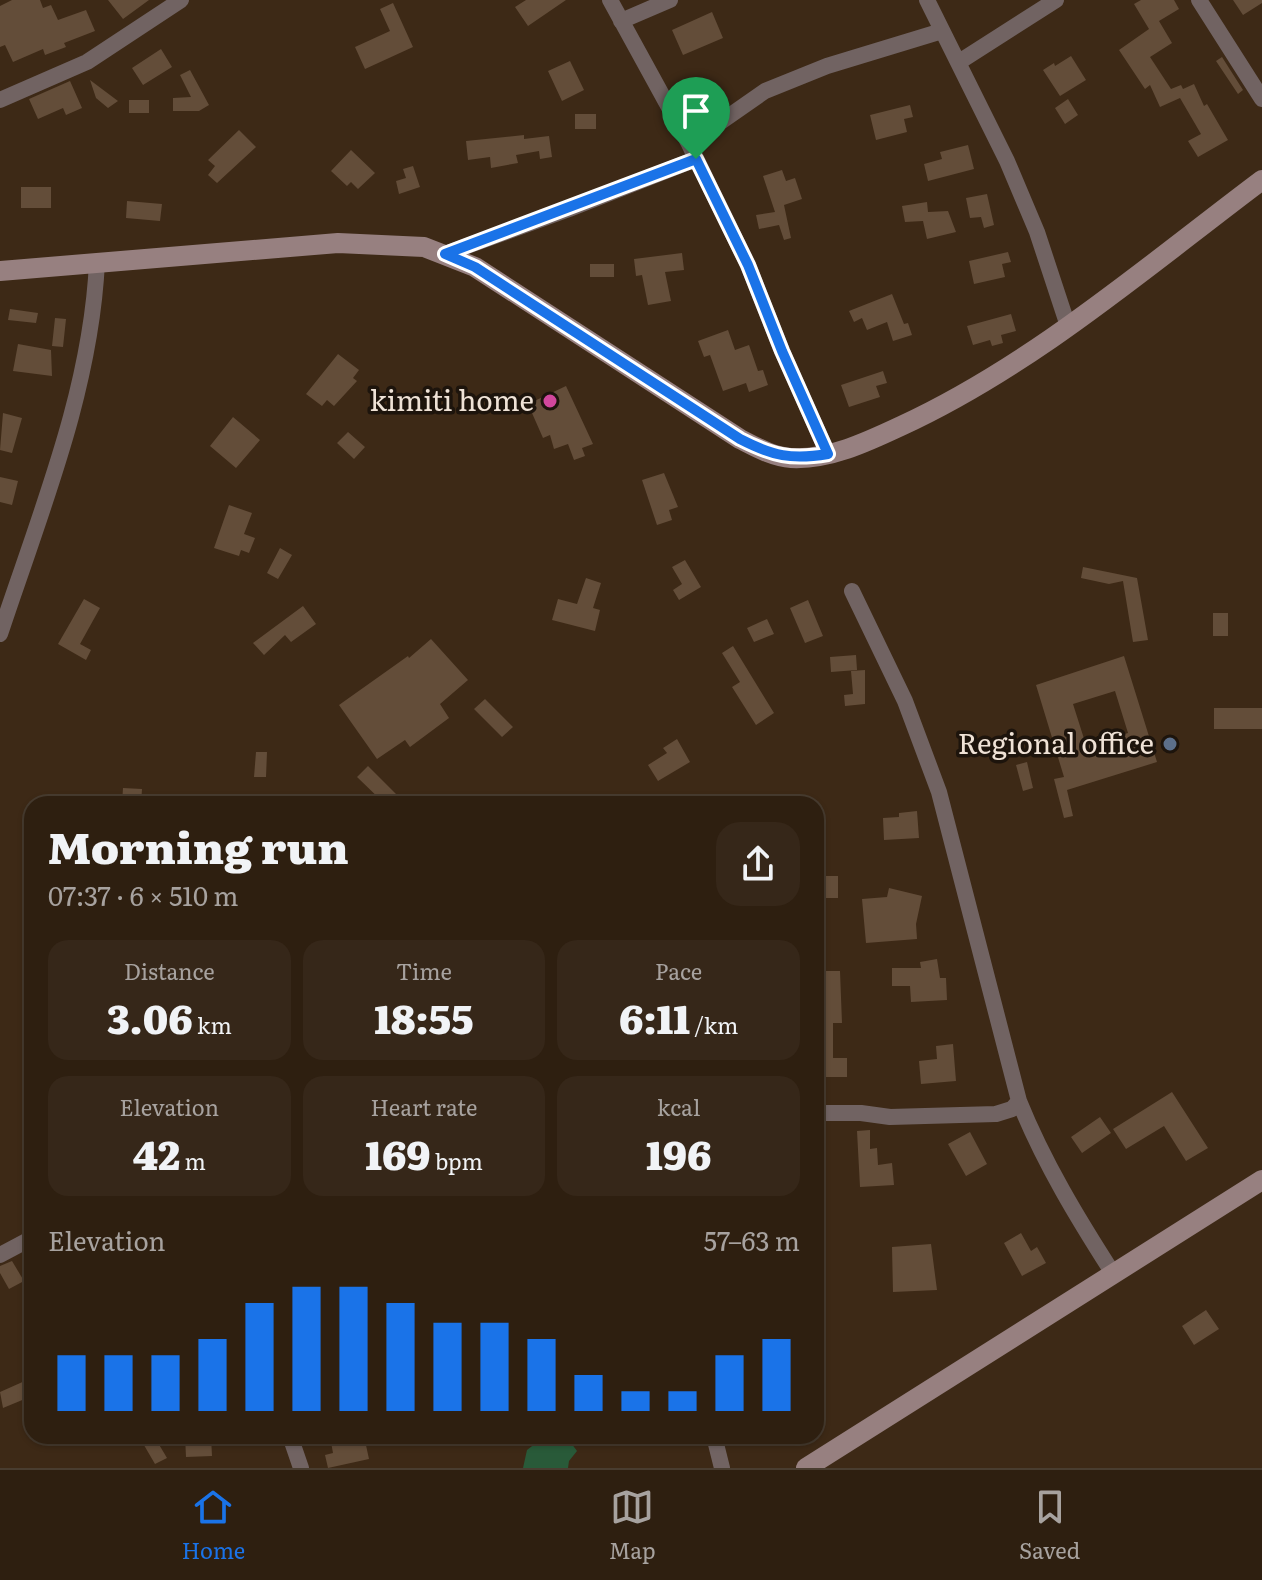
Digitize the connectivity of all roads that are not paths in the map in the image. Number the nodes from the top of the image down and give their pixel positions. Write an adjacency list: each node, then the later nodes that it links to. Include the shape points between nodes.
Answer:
1 (181, 0): 7 (street)
2 (610, 0): 8 (street)
3 (670, 0): 8 (street)
4 (927, 0): 9 (street)
5 (1056, 0): 10 (street)
6 (1199, 0): 11 (street)
7 (162, 6): 12 (street, via 87,62)
8 (621, 21): 13 (street)
9 (942, 31): 10 (street); 13 (street, via 765,91)
10 (959, 62): 18 (street, via 1037,232)
11 (1262, 99)
12 (0, 100)
13 (692, 151): 15 (street); 19 (street, via 748,265)
14 (1262, 180): 18 (street)
15 (445, 254): 16 (street, via 402,244 338,243); 19 (street, via 475,267 740,439 788,458)
16 (97, 262): 17 (street); 21 (street, via 95,307 79,387)
17 (0, 271)
18 (1068, 326): 19 (street, via 955,401)
19 (828, 454)
20 (852, 591): 22 (street, via 905,701 939,792)
21 (0, 634)
22 (1019, 1101): 23 (street, via 996,1114); 27 (street, via 1064,1196)
23 (824, 1113)
24 (1258, 1187): 27 (street)
25 (24, 1242): 26 (street)
26 (0, 1255)
27 (1114, 1275): 32 (street)
28 (293, 1444): 30 (street)
29 (716, 1444): 31 (street)
30 (301, 1468)
31 (722, 1468)
32 (806, 1468)

